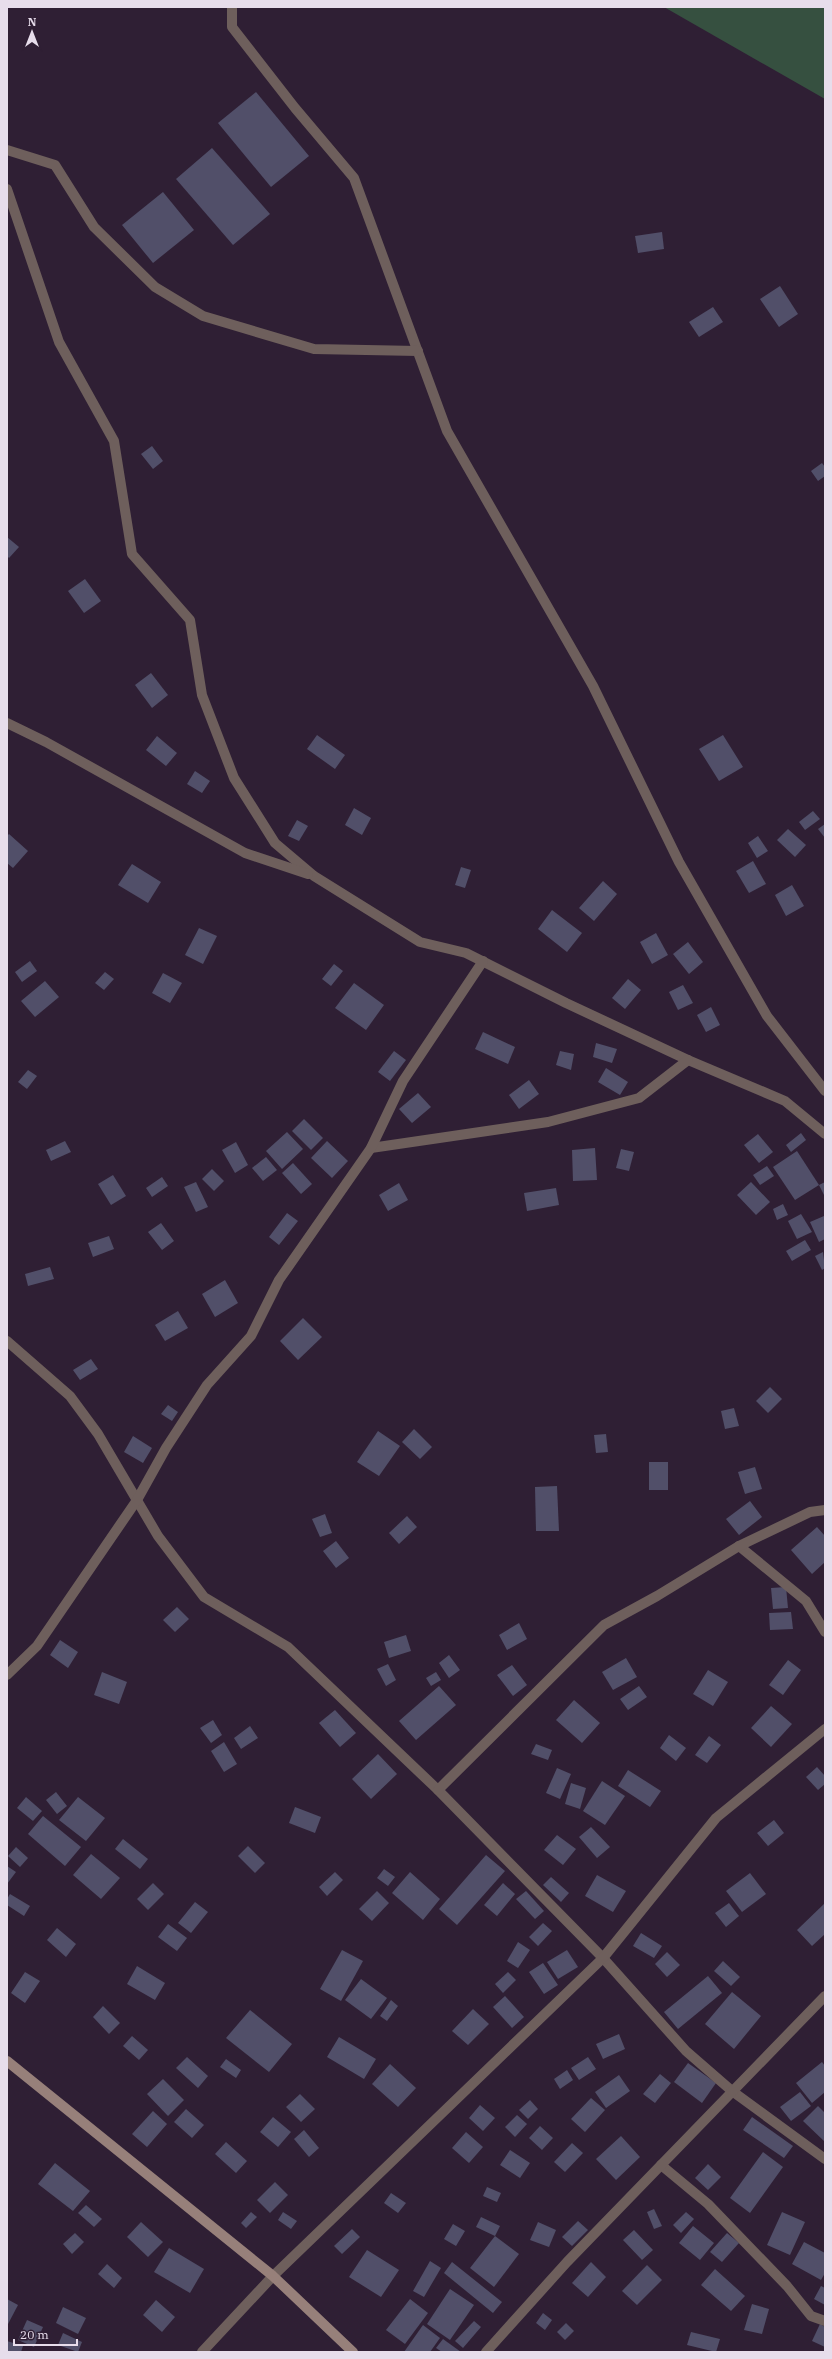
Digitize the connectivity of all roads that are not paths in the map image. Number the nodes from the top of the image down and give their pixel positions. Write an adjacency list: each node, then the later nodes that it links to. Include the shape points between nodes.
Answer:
1 (232, 7): 4 (street, via 232,27 354,178)
2 (7, 150): 4 (street, via 55,165 94,227 156,287 203,316 314,349)
3 (7, 189): 6 (street, via 59,342 114,441 132,554 190,620 202,695 234,778 275,842)
4 (418, 351): 9 (street, via 447,431 593,686 679,862 767,1016)
5 (7, 723): 6 (street, via 46,742 245,853)
6 (314, 876): 7 (street, via 420,942 466,953)
7 (483, 961): 8 (street); 12 (street, via 403,1081)
8 (688, 1060): 11 (street, via 785,1101); 12 (street, via 639,1098 548,1122)
9 (821, 1077): 10 (street)
10 (825, 1092)
11 (825, 1134)
12 (371, 1148): 14 (street, via 279,1280 251,1336 207,1385 166,1448)
13 (7, 1341): 14 (street, via 70,1396 98,1434)
14 (137, 1500): 18 (street, via 37,1646); 20 (street, via 158,1536 204,1597 288,1647)
15 (825, 1510): 16 (street, via 810,1512)
16 (739, 1546): 17 (street, via 806,1601); 20 (street, via 604,1625)
17 (825, 1632)
18 (7, 1675)
19 (825, 1729): 21 (street, via 716,1818)
20 (438, 1790): 21 (street)
21 (603, 1958): 24 (street, via 686,2051); 27 (street)
22 (825, 1996): 24 (street)
23 (7, 2061): 27 (main road)
24 (732, 2091): 25 (street); 26 (street)
25 (825, 2159)
26 (661, 2165): 28 (street, via 708,2204 787,2286 811,2316); 31 (street, via 567,2262)
27 (273, 2276): 29 (street); 30 (main road)
28 (825, 2321)
29 (202, 2352)
30 (353, 2352)
31 (486, 2352)

